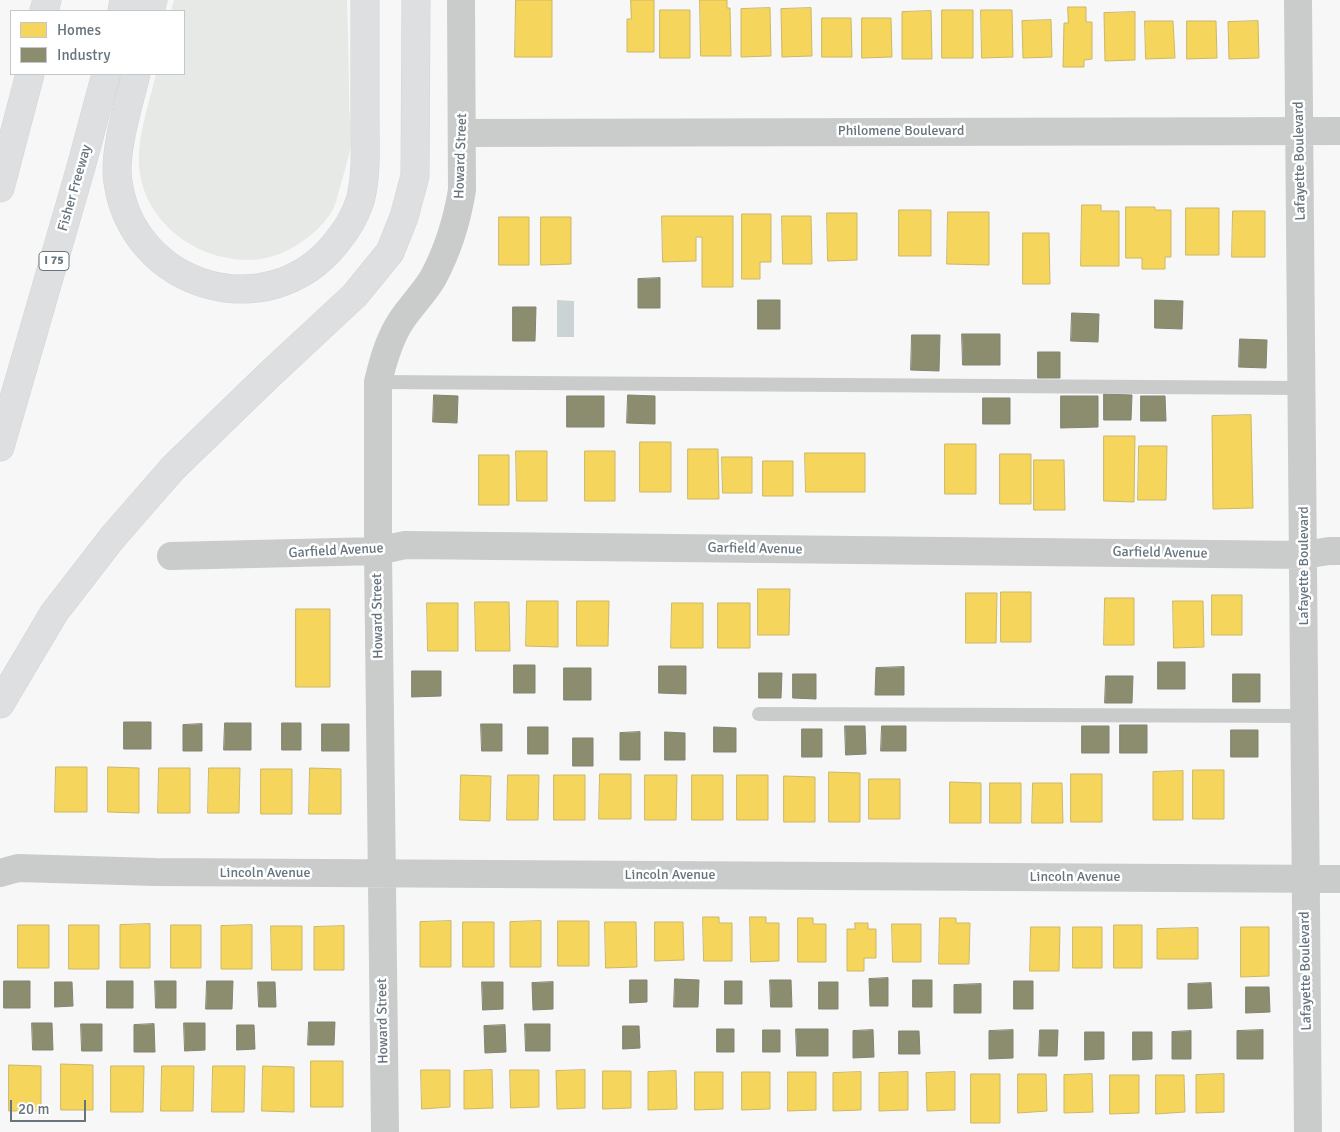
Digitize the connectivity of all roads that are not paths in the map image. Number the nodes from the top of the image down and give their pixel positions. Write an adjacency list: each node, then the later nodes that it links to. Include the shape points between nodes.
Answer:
1 (365, 0): 7 (highway, via 365,170 360,201 347,230 327,255 307,271 278,284 246,290 215,287 185,276 163,262 145,244 131,223 117,181 117,162)
2 (416, 0): 19 (highway, via 415,176 390,252 355,296 173,468 112,538 54,613)
3 (461, 0): 10 (street, Howard Street)
4 (1298, 0): 8 (street, Lafayette Boulevard)
5 (30, 75): 11 (highway)
6 (106, 75): 14 (highway, Fisher Freeway / I 75, via 82,168)
7 (136, 75)
8 (1299, 131): 9 (street, Philomene Boulevard); 10 (street, Philomene Boulevard); 13 (street, Lafayette Boulevard)
9 (1340, 131)
10 (462, 133): 12 (street, Howard Street, via 462,190 451,239 433,278 392,337)
11 (0, 188)
12 (378, 382): 13 (lane); 15 (street, Howard Street)
13 (1302, 388): 17 (street, Lafayette Boulevard)
14 (0, 447)
15 (378, 551): 17 (street, Garfield Avenue, via 406,545); 18 (street, Garfield Avenue); 23 (street, Howard Street)
16 (1340, 551): 17 (street, Garfield Avenue)
17 (1304, 555): 21 (street, Lafayette Boulevard)
18 (171, 556)
19 (0, 704)
20 (759, 714): 21 (lane)
21 (1304, 716): 24 (street, Lafayette Boulevard)
22 (0, 873): 23 (street, Lincoln Avenue, via 18,868)
23 (382, 874): 24 (street, Lincoln Avenue); 26 (street, Howard Street)
24 (1305, 879): 25 (street, Lincoln Avenue); 27 (street, Lafayette Boulevard)
25 (1340, 879)
26 (385, 1132)
27 (1308, 1132)

